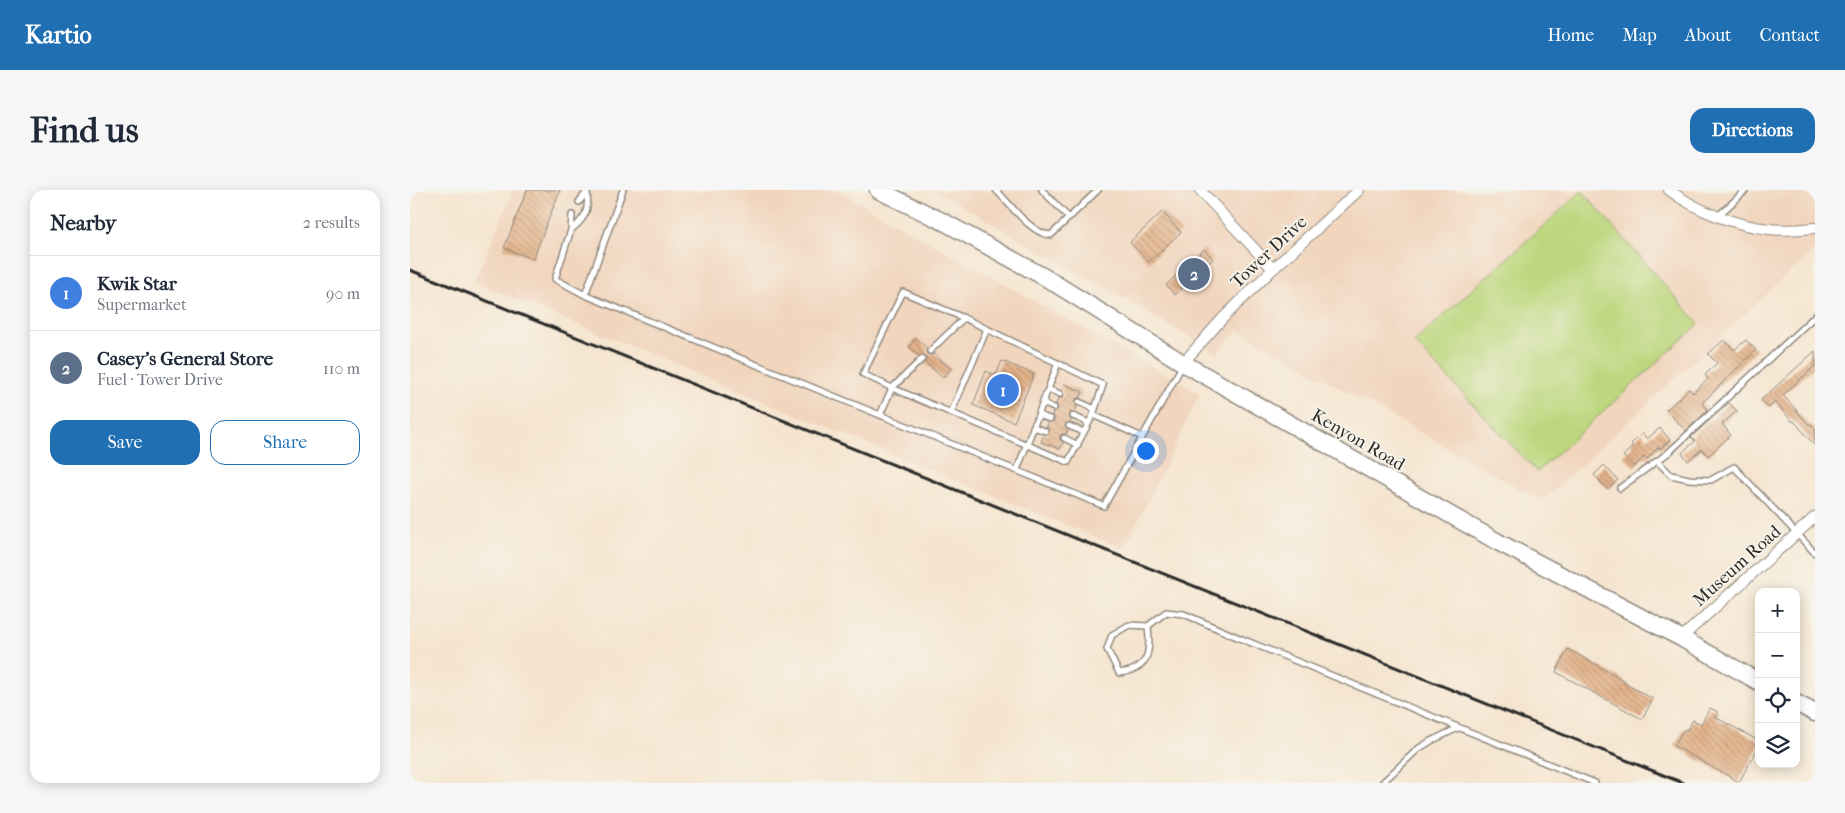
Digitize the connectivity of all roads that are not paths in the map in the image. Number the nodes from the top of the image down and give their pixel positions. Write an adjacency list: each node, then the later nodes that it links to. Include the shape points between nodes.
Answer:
1 (588, 190): 12 (lane); 18 (lane, via 588,206 582,221)
2 (623, 190): 20 (lane)
3 (878, 190): 16 (main road, Kenyon Road)
4 (896, 190): 16 (main road, Kenyon Road)
5 (996, 190): 15 (lane, via 1036,231 1046,235 1051,235)
6 (1042, 190): 15 (lane)
7 (1098, 190): 15 (lane)
8 (1200, 190): 19 (street)
9 (1359, 190): 19 (street, Tower Drive)
10 (1669, 190): 14 (street, via 1699,209)
11 (1746, 190): 14 (lane)
12 (578, 202)
13 (572, 215): 18 (lane)
14 (1718, 216): 17 (street, via 1769,230)
15 (1069, 218)
16 (944, 222): 27 (main road, Kenyon Road, via 1046,278)
17 (1815, 228)
18 (571, 230): 20 (lane, via 554,279)
19 (1273, 269): 27 (street, Tower Drive)
20 (585, 295): 36 (lane)
21 (1815, 316): 50 (lane)
22 (964, 318): 23 (lane); 24 (lane); 28 (lane, via 903,292 863,374)
23 (987, 329): 26 (lane); 35 (lane)
24 (930, 351)
25 (922, 359): 28 (lane)
26 (1058, 363): 29 (lane); 34 (lane, via 1103,384)
27 (1183, 363): 46 (lane); 57 (main road, Kenyon Road, via 1498,542)
28 (892, 388): 35 (lane); 36 (lane)
29 (1048, 389): 30 (lane); 32 (lane)
30 (1060, 394)
31 (1079, 402): 34 (lane)
32 (1042, 403): 33 (lane); 37 (lane)
33 (1054, 408)
34 (1096, 409): 38 (lane)
35 (951, 412): 48 (lane)
36 (880, 415): 51 (lane)
37 (1038, 415): 40 (lane); 43 (lane)
38 (1093, 415): 41 (lane); 46 (lane)
39 (1073, 416): 41 (lane)
40 (1050, 420)
41 (1090, 423): 45 (lane)
42 (1069, 426): 45 (lane)
43 (1033, 427): 44 (lane); 48 (lane)
44 (1045, 431)
45 (1084, 432): 49 (lane)
46 (1142, 437): 51 (lane, via 1104,506)
47 (1064, 438): 49 (lane)
48 (1026, 444): 49 (lane, via 1068,462); 51 (lane)
49 (1078, 445)
50 (1657, 461): 52 (lane); 54 (lane, via 1671,475 1689,479 1711,480 1734,467)
51 (1017, 470)
52 (1620, 488)
53 (1815, 517): 54 (street, Museum Road)
54 (1797, 533): 55 (lane); 57 (street, Museum Road)
55 (1815, 553)
56 (1148, 626): 56 (lane, via 1150,644 1144,662 1133,672 1119,673 1107,649 1112,635 1128,625); 61 (lane, via 1166,612 1184,614)
57 (1681, 638): 58 (main road, Kenyon Road)
58 (1755, 680)
59 (1800, 705): 60 (main road)
60 (1815, 713)
61 (1458, 728): 62 (lane, via 1418,749); 63 (lane)
62 (1382, 783)
63 (1595, 783)

